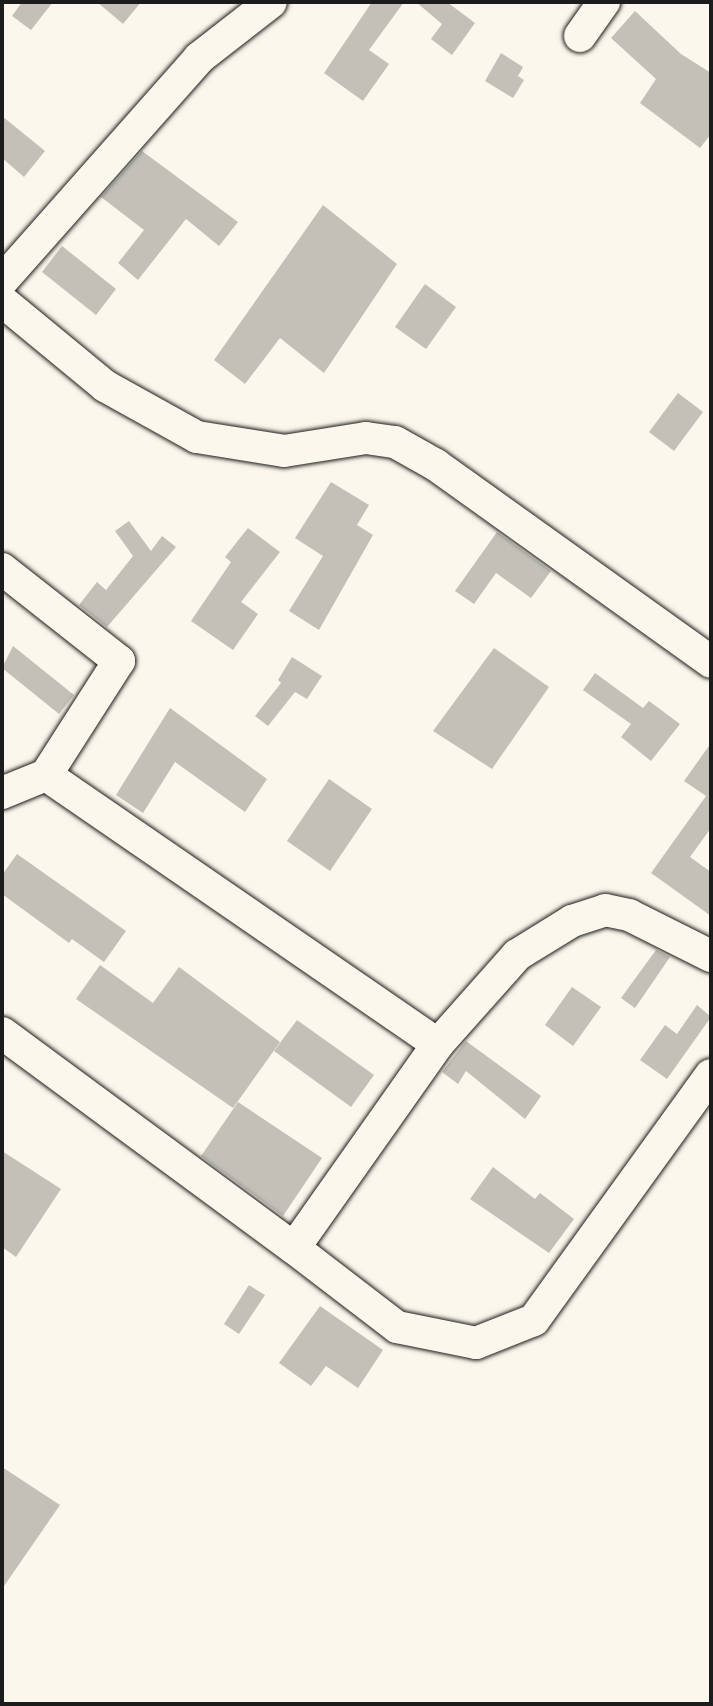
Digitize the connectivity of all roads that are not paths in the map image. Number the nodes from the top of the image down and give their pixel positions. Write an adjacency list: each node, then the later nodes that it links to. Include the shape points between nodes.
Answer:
1 (271, 2): 4 (street, via 199,58)
2 (604, 2): 3 (street)
3 (580, 36)
4 (2, 281)
5 (2, 301): 7 (street, via 105,386 197,437 284,451 366,438 395,442 436,465)
6 (2, 569): 8 (street, via 119,661)
7 (711, 662)
8 (46, 775): 9 (street); 12 (street)
9 (2, 793)
10 (711, 956): 12 (street, via 629,915 605,910 572,921 517,955)
11 (2, 1033): 14 (street)
12 (438, 1044): 14 (street)
13 (711, 1075): 14 (street, via 534,1320 476,1343 397,1327)
14 (294, 1248)

